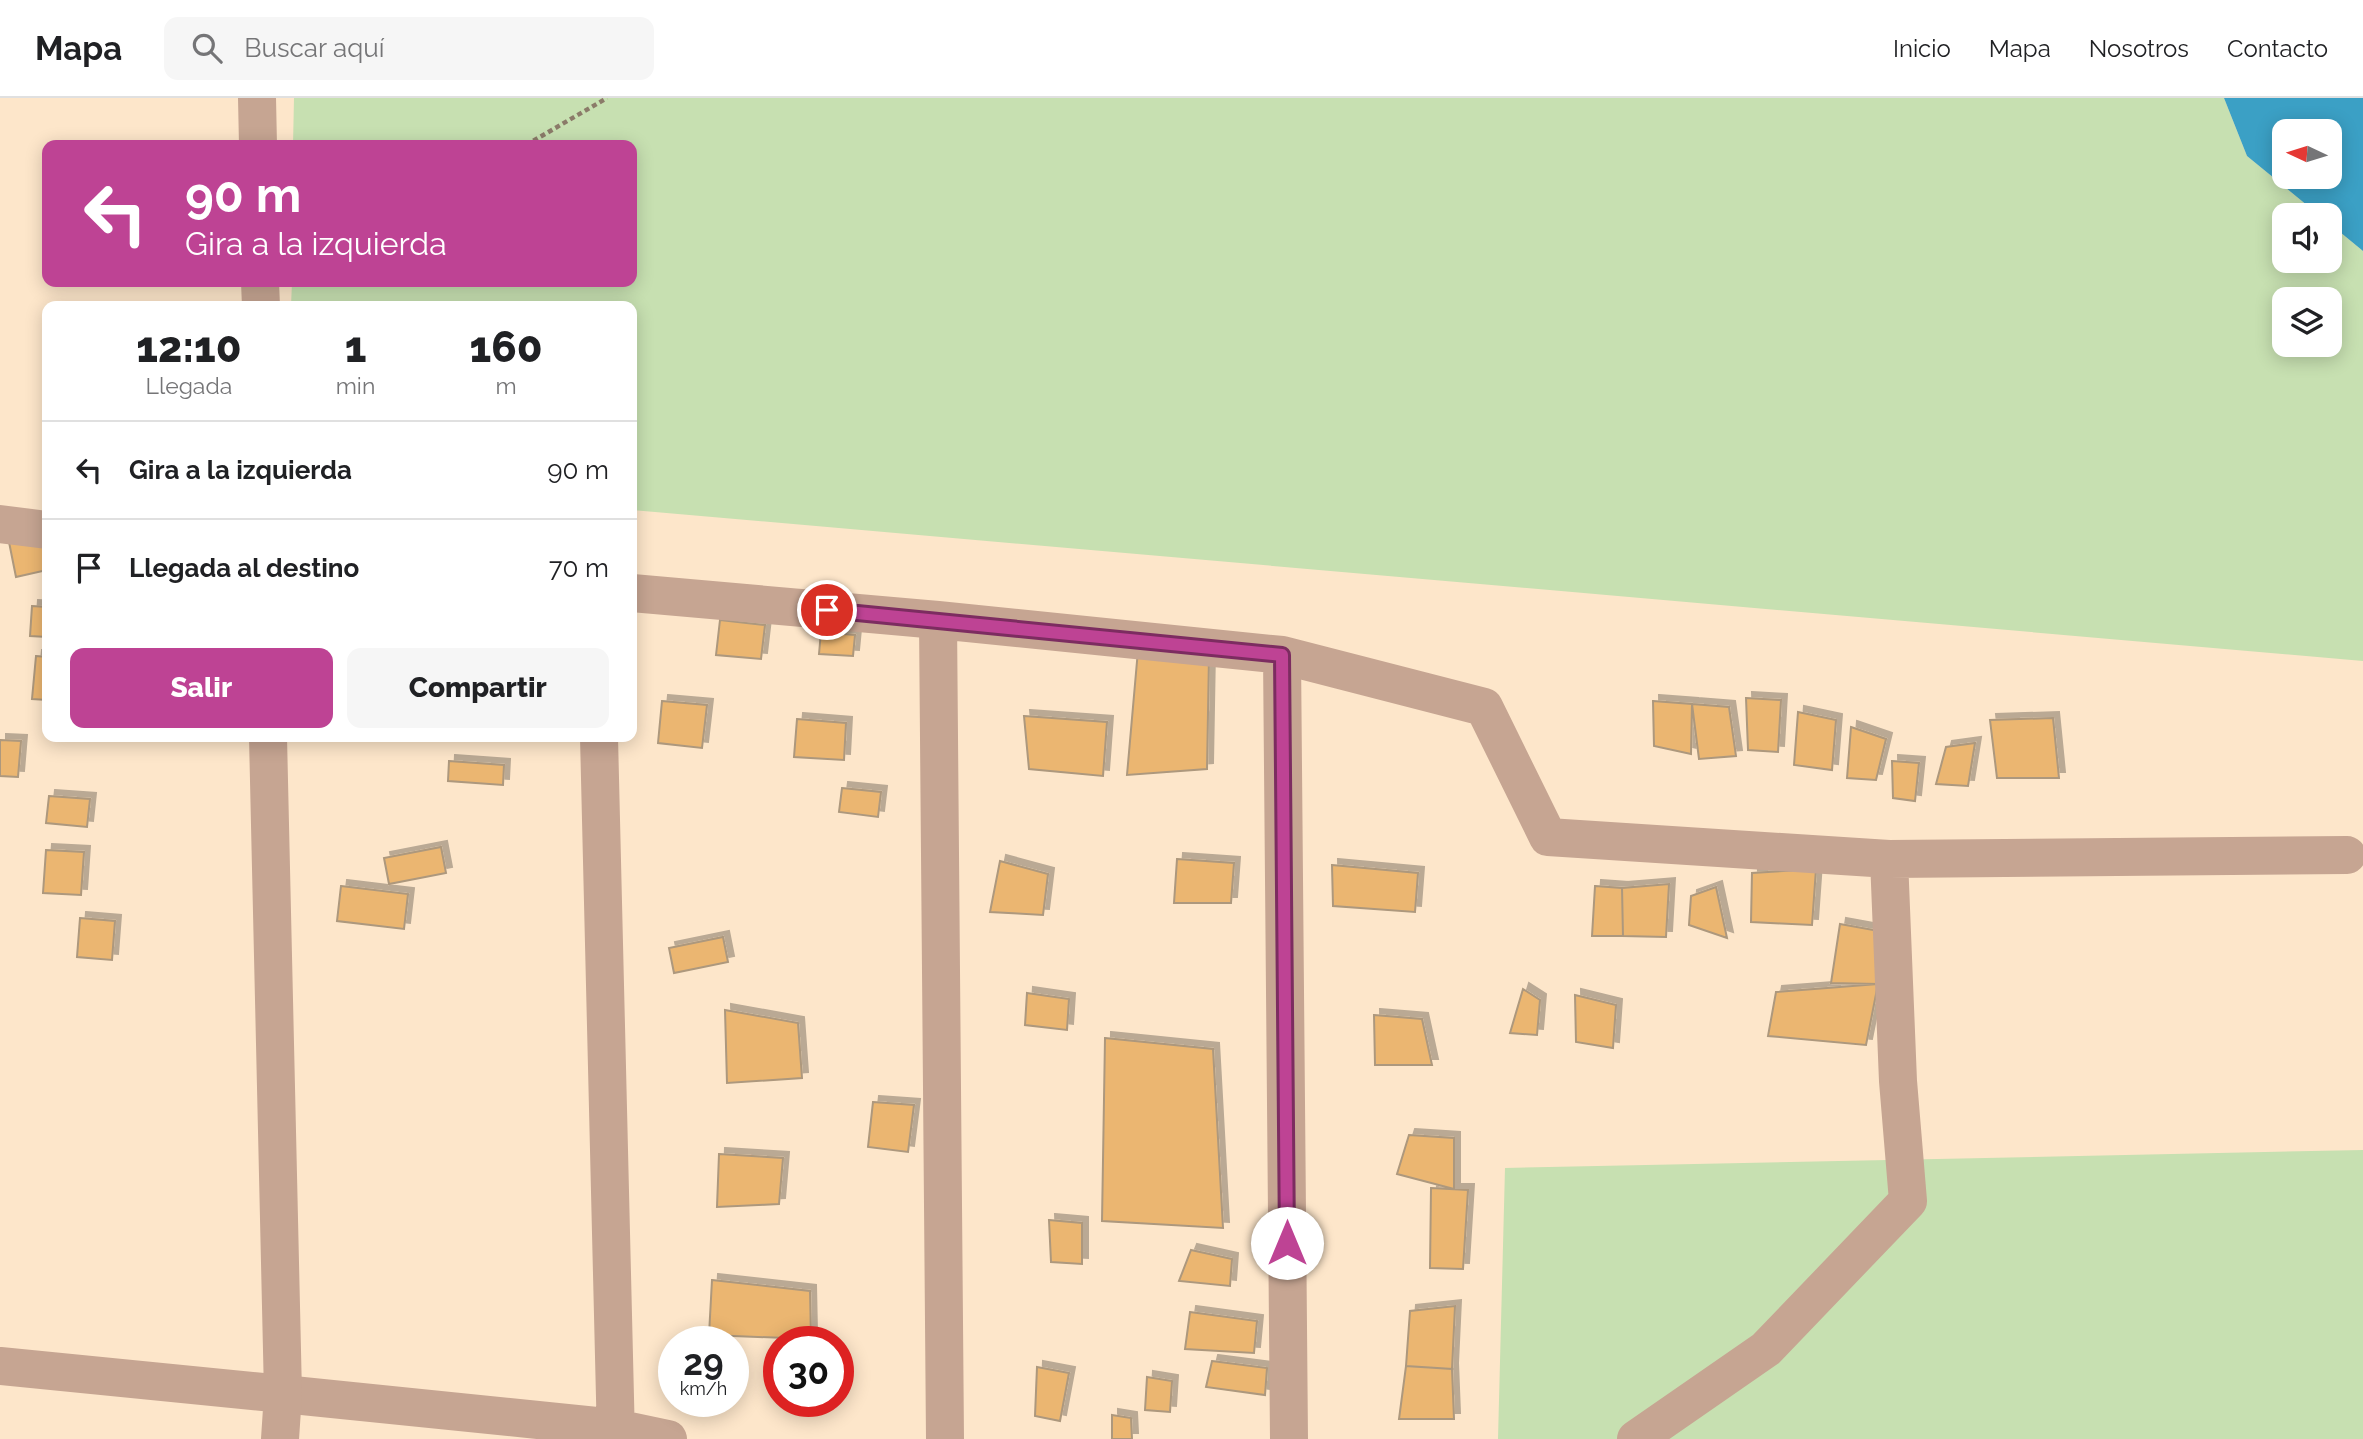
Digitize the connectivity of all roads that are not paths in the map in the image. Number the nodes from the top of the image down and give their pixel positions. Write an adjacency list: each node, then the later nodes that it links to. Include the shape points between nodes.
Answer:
1 (257, 98): 2 (street)
2 (258, 140)
3 (0, 524): 4 (street)
4 (42, 529)
5 (637, 593): 6 (street)
6 (938, 620): 7 (street); 17 (street)
7 (1282, 655): 11 (street, via 1484,707 1548,837); 18 (street)
8 (268, 742): 13 (street)
9 (599, 742): 14 (street)
10 (2347, 855): 11 (street)
11 (1889, 859): 19 (street, via 1908,1201 1766,1349)
12 (0, 1366): 13 (street)
13 (284, 1394): 14 (street); 15 (street)
14 (616, 1434): 16 (street)
15 (279, 1439)
16 (668, 1439)
17 (945, 1439)
18 (1289, 1439)
19 (1636, 1439)

